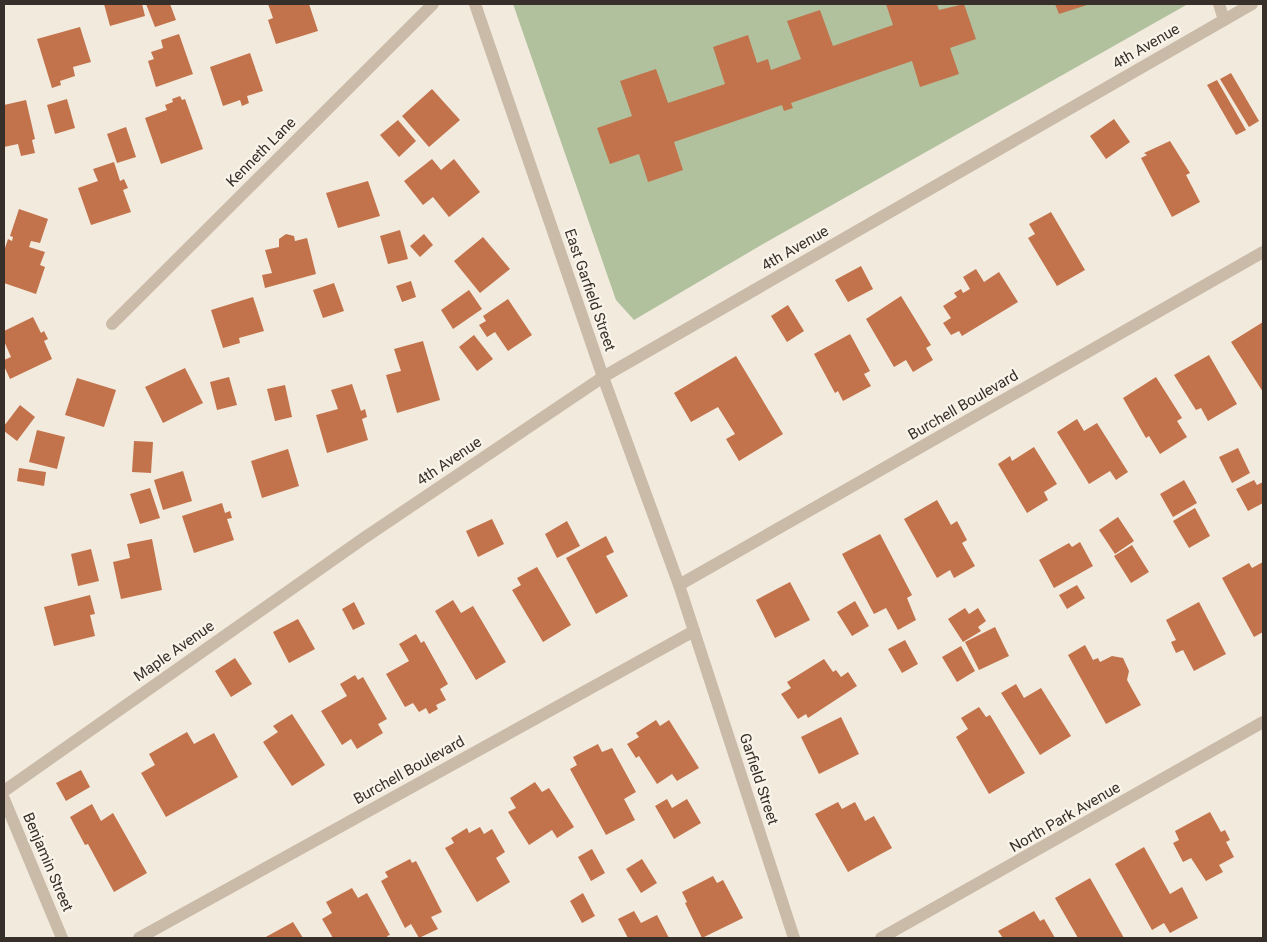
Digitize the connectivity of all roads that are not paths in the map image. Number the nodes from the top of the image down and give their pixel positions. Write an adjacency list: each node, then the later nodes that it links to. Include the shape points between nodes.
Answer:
1 (433, 4): 7 (street, Kenneth Lane)
2 (475, 4): 8 (street, East Garfield Street)
3 (1219, 4): 5 (street)
4 (1252, 4): 5 (street, 4th Avenue)
5 (1224, 20): 8 (street, 4th Avenue)
6 (1263, 252): 10 (street, Burchell Boulevard)
7 (112, 324)
8 (603, 377): 9 (street, 4th Avenue); 10 (street, East Garfield Street)
9 (364, 538): 13 (street, Maple Avenue)
10 (679, 585): 11 (street, Garfield Street)
11 (694, 630): 16 (street, Burchell Boulevard); 17 (street, Garfield Street)
12 (1263, 722): 18 (street, North Park Avenue)
13 (4, 791)
14 (4, 799): 15 (street, Benjamin Street)
15 (62, 938)
16 (139, 938)
17 (794, 938)
18 (881, 938)

